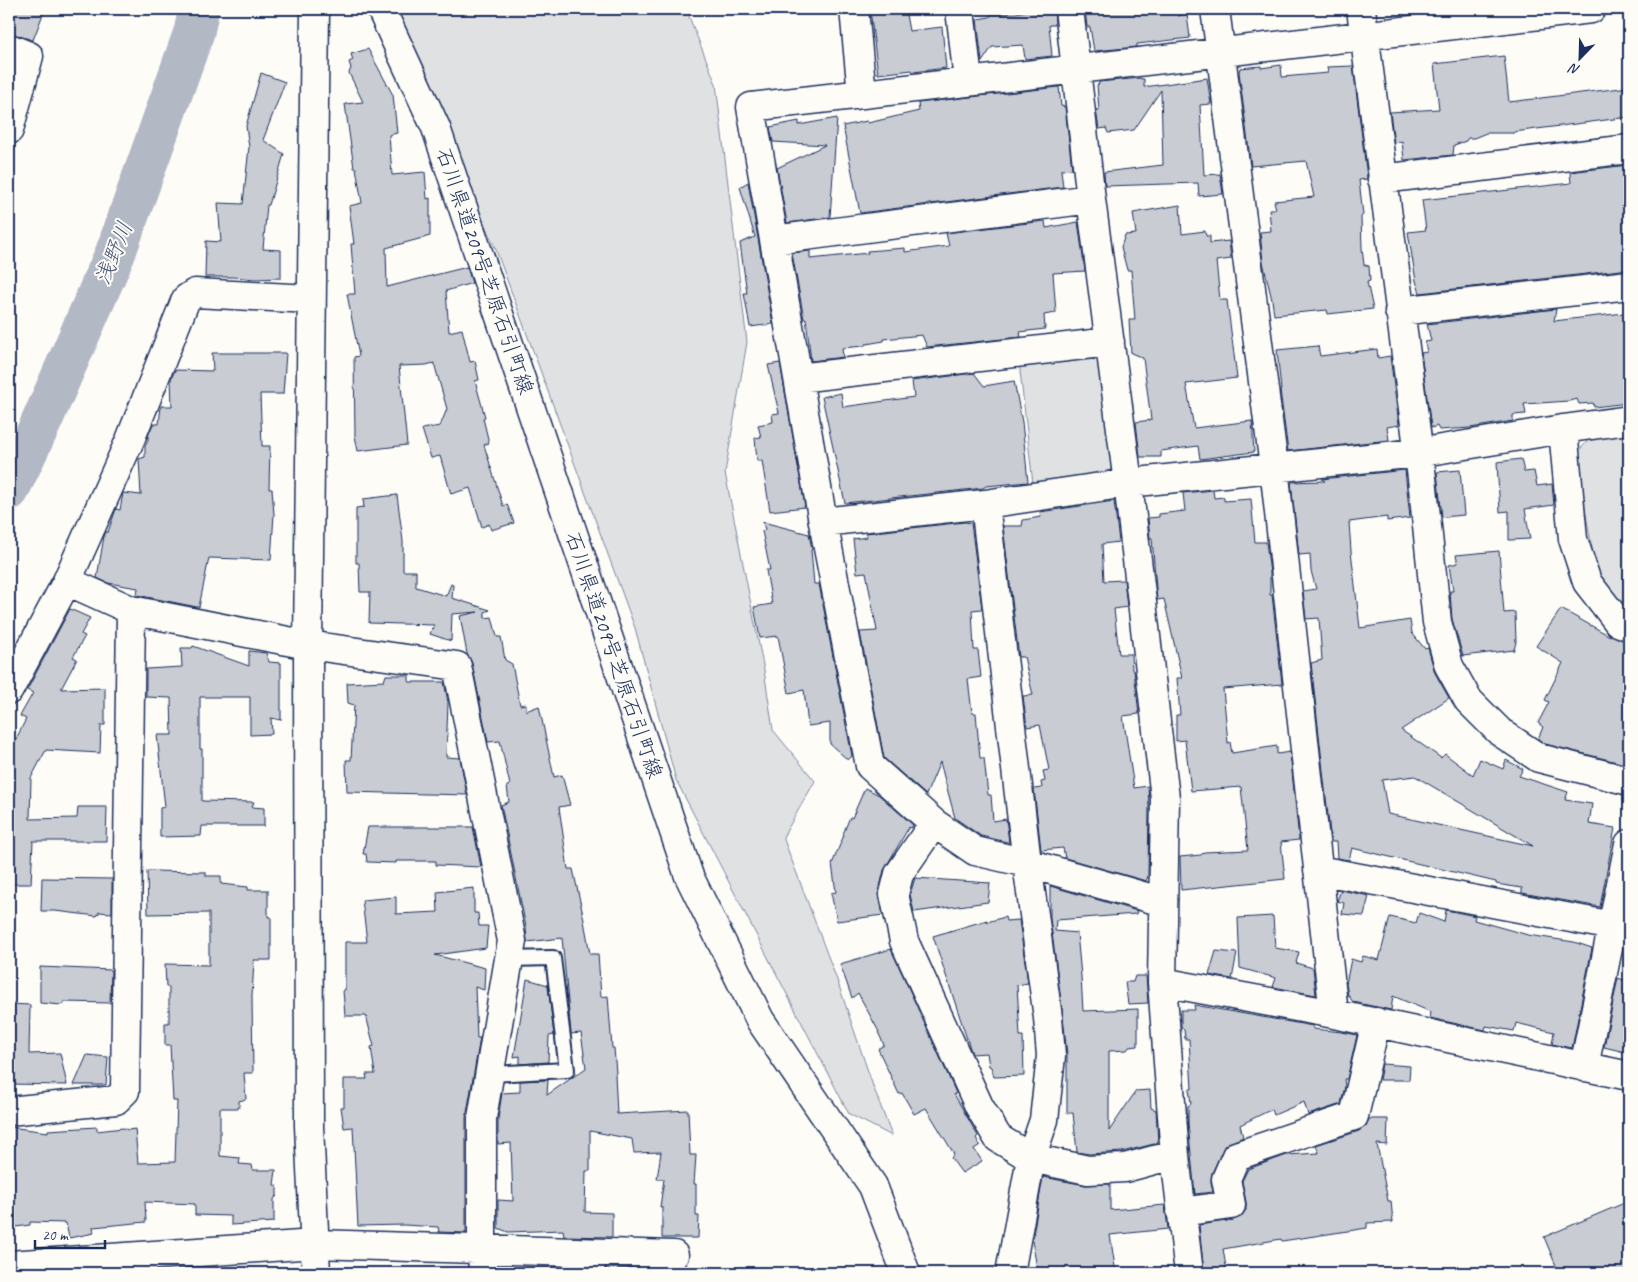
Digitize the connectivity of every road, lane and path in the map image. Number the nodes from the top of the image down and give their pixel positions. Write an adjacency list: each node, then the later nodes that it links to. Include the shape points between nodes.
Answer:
1 (315, 9): 22 (street)
2 (381, 9): 62 (street, 石川県道209号芝原石引町線, via 436,128 689,876 760,1020 873,1186)
3 (854, 9): 15 (street)
4 (960, 9): 14 (street)
5 (1069, 9): 13 (street)
6 (1215, 9): 12 (street)
7 (1361, 9): 10 (street)
8 (1591, 9): 9 (street)
9 (1513, 14): 10 (street)
10 (1364, 36): 12 (street); 18 (street)
11 (9, 48): 16 (street, via 29,56)
12 (1220, 53): 13 (street); 29 (street)
13 (1076, 70): 14 (street); 19 (street)
14 (968, 81): 15 (street)
15 (862, 94): 20 (street, via 751,108)
16 (9, 130)
17 (1629, 149): 18 (street)
18 (1382, 178): 23 (street)
19 (1091, 199): 20 (street); 24 (street)
20 (774, 240): 25 (street)
21 (1629, 285): 23 (street)
22 (311, 299): 33 (street, via 195,293 186,299 130,440); 36 (street)
23 (1399, 311): 28 (street)
24 (1110, 342): 25 (street); 30 (street)
25 (798, 378): 32 (street)
26 (1629, 420): 27 (street)
27 (1563, 429): 28 (street); 35 (street, via 1573,539 1587,582 1618,622)
28 (1417, 452): 29 (street); 38 (street, via 1437,622 1450,666 1468,700 1500,732 1539,758)
29 (1274, 467): 30 (street); 42 (street)
30 (1128, 483): 31 (street); 43 (street, via 1166,798)
31 (985, 504): 32 (street); 41 (street)
32 (824, 522): 39 (street, via 870,766)
33 (67, 581): 34 (street); 37 (street)
34 (131, 610): 36 (street); 52 (street, via 125,1091 116,1100)
35 (1629, 626)
36 (308, 645): 45 (street, via 457,666 512,941); 56 (street, via 309,1126)
37 (9, 690)
38 (1629, 781)
39 (934, 823): 41 (street, via 975,851); 54 (street, via 899,874 894,894 904,941 979,1106 998,1138)
40 (1629, 844): 44 (street)
41 (1027, 862): 43 (street); 54 (street, via 1051,1056 1044,1120)
42 (1318, 870): 44 (street); 47 (street)
43 (1163, 902): 46 (street)
44 (1621, 928): 49 (street)
45 (509, 959): 50 (street); 50 (lane, via 553,958 567,1070)
46 (1162, 982): 47 (street); 53 (street)
47 (1334, 1014): 48 (street)
48 (1376, 1022): 49 (street); 55 (street, via 1354,1116 1236,1156 1226,1179 1231,1205)
49 (1584, 1067): 51 (street)
50 (490, 1074): 58 (street, via 482,1118)
51 (1629, 1076)
52 (9, 1111)
53 (1175, 1156): 54 (street, via 1125,1168 1088,1170); 55 (street)
54 (1030, 1158): 63 (street)
55 (1181, 1212): 64 (street)
56 (314, 1244): 58 (street); 60 (street); 61 (street)
57 (675, 1260): 59 (street)
58 (482, 1261): 59 (street)
59 (596, 1263)
60 (9, 1265)
61 (316, 1273)
62 (906, 1273)
63 (1010, 1273)
64 (1189, 1273)

